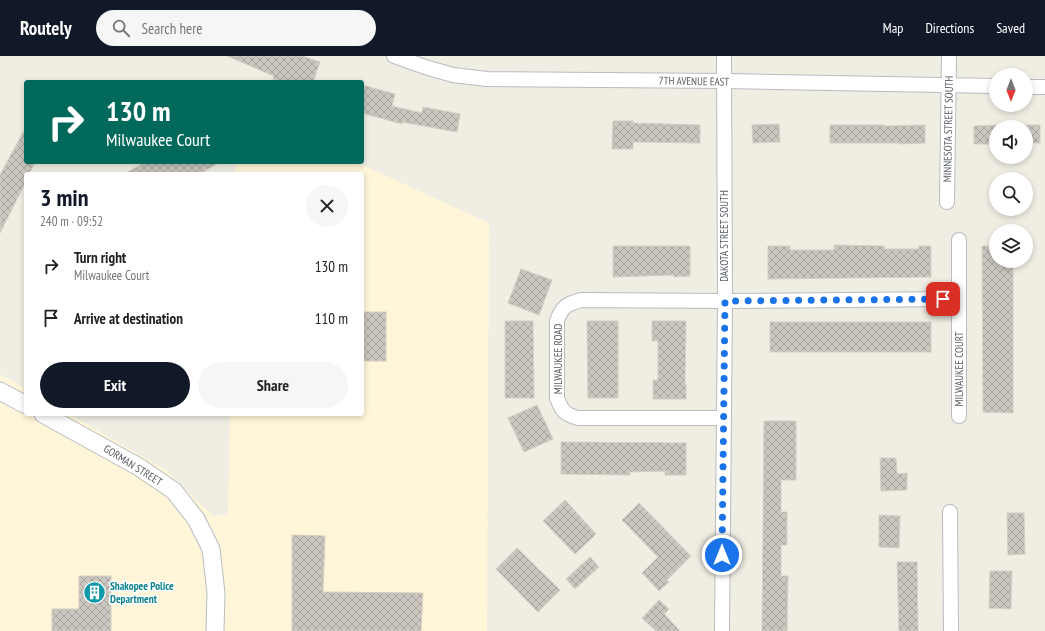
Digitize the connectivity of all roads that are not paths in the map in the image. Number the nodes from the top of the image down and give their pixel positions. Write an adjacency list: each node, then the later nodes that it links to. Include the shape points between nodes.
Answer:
1 (394, 56): 4 (street, 7TH AVENUE EAST, via 453,75 487,79)
2 (724, 56): 4 (street, DAKOTA STREET SOUTH)
3 (949, 56): 5 (street, MINNESOTA STREET SOUTH)
4 (724, 81): 5 (street, 7TH AVENUE EAST); 12 (street, DAKOTA STREET SOUTH)
5 (950, 86): 6 (street, 7TH AVENUE EAST); 9 (street, MINNESOTA STREET SOUTH)
6 (989, 86)
7 (1033, 87): 8 (street)
8 (1045, 87)
9 (947, 202)
10 (959, 240): 11 (street, MILWAUKEE COURT)
11 (959, 299): 12 (street); 16 (street, MILWAUKEE COURT)
12 (725, 301): 17 (street, DAKOTA STREET SOUTH); 17 (street, MILWAUKEE ROAD, via 581,300 569,303 560,311 557,321 557,398 567,415 578,418)
13 (0, 391): 14 (street)
14 (24, 404)
15 (47, 416): 19 (street, GORMAN STREET, via 140,467 174,492 196,519 211,549 216,593)
16 (959, 416)
17 (723, 418): 20 (street, DAKOTA STREET SOUTH)
18 (950, 512): 21 (street)
19 (215, 631)
20 (722, 631)
21 (951, 631)

